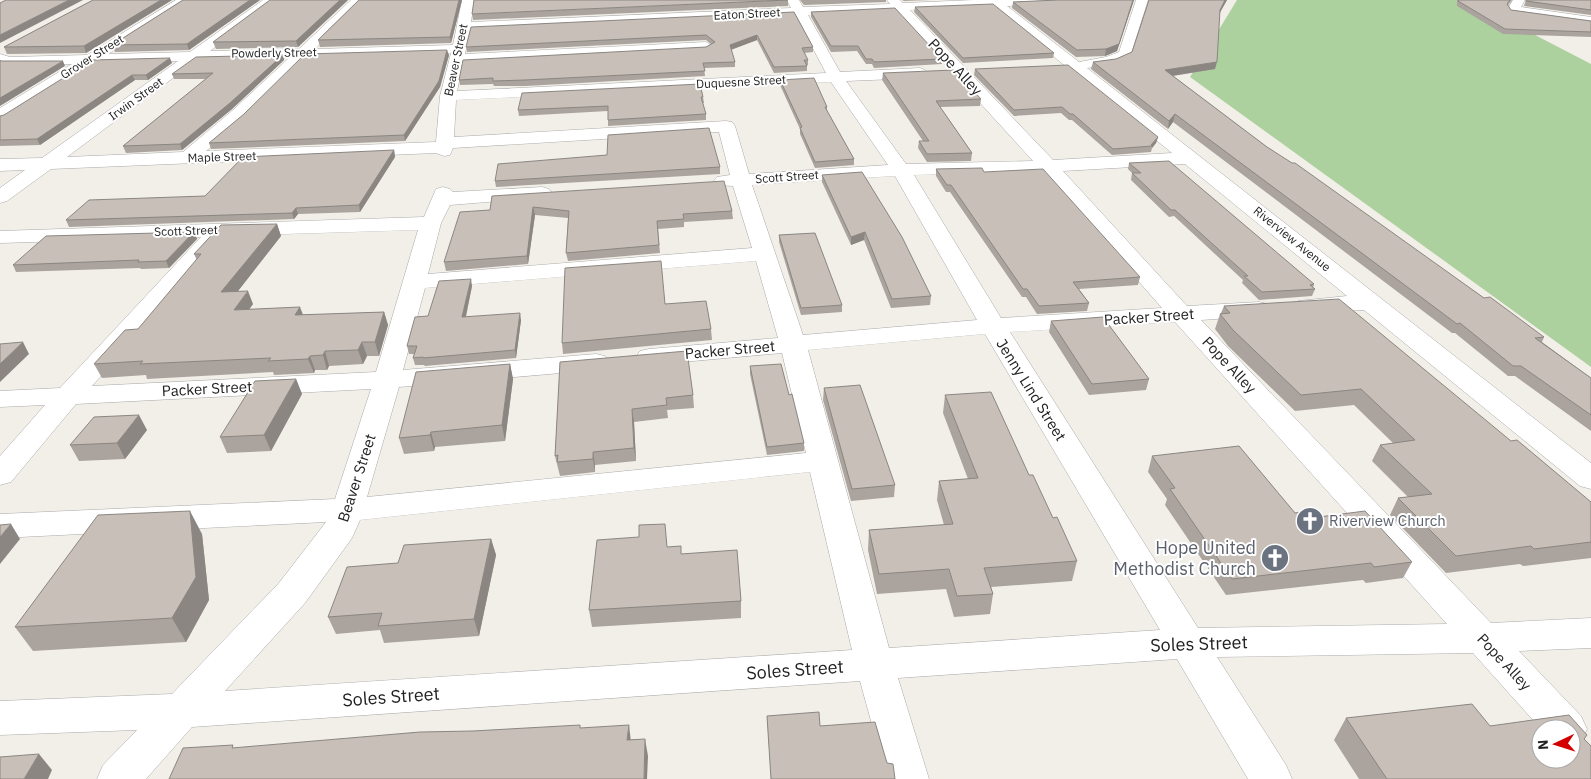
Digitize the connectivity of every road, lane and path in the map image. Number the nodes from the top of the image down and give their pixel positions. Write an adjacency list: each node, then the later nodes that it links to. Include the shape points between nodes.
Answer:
1 (185, 0): 19 (street, Grover Street)
2 (271, 0): 18 (street, Irwin Street)
3 (358, 0): 16 (street)
4 (468, 0): 14 (street, Beaver Street)
5 (693, 0): 12 (street)
6 (1059, 0): 8 (street, Eaton Street)
7 (1142, 0): 20 (street, via 1125,54 1105,62)
8 (994, 1): 9 (street, Eaton Street); 20 (street, Riverview Avenue)
9 (896, 3): 11 (street, Eaton Street); 21 (street, Pope Alley)
10 (1516, 5): 13 (street)
11 (796, 6): 12 (street, Eaton Street); 22 (street, Jenny Lind Street)
12 (697, 16): 14 (street, Eaton Street); 17 (street, Powderly Street, via 708,50)
13 (1591, 21)
14 (464, 26): 17 (street, Beaver Street)
15 (3, 52): 19 (street, Powderly Street, via 9,61)
16 (304, 52): 17 (street, Powderly Street); 18 (street, Powderly Street); 26 (street)
17 (458, 54): 23 (street, Beaver Street)
18 (196, 55): 19 (street, Powderly Street); 28 (street, Irwin Street)
19 (88, 59): 24 (street, Grover Street)
20 (1063, 66): 27 (street, Riverview Avenue)
21 (952, 71): 22 (street, Duquesne Street); 30 (street, Pope Alley)
22 (836, 78): 23 (street, Duquesne Street, via 714,79); 31 (street, Jenny Lind Street)
23 (448, 96): 25 (street, Beaver Street)
24 (0, 114)
25 (444, 147): 26 (street, Maple Street); 32 (street, Maple Street, via 726,126)
26 (187, 158): 28 (street, Maple Street)
27 (1190, 158): 30 (street, Scott Street); 41 (street, Riverview Avenue)
28 (47, 163): 29 (street, Maple Street); 35 (street, Irwin Street)
29 (0, 165)
30 (1048, 166): 31 (street, Scott Street); 42 (street, Pope Alley)
31 (901, 170): 32 (street, Scott Street); 43 (street, Jenny Lind Street)
32 (741, 180): 33 (street, Scott Street); 39 (street)
33 (701, 183)
34 (562, 192): 36 (street, Scott Street)
35 (0, 197)
36 (439, 205): 37 (street, Scott Street); 40 (street, Beaver Street)
37 (220, 230): 38 (street, Scott Street); 46 (street)
38 (0, 237)
39 (764, 254): 40 (street); 44 (street)
40 (414, 282): 45 (street, Beaver Street)
41 (1370, 302): 42 (street, Packer Street); 50 (street, Riverview Avenue)
42 (1182, 315): 43 (street, Packer Street); 54 (street, Pope Alley)
43 (992, 326): 44 (street, Packer Street); 55 (street, Jenny Lind Street)
44 (793, 344): 45 (street, Packer Street); 48 (street)
45 (387, 380): 46 (street, Packer Street); 51 (street, Beaver Street)
46 (68, 396): 47 (street, Packer Street); 49 (street)
47 (0, 400)
48 (823, 461): 51 (street); 56 (street)
49 (0, 475)
50 (1591, 479)
51 (347, 510): 52 (street); 57 (street, Beaver Street, via 340,530 292,593)
52 (0, 526)
53 (1591, 633): 54 (street, Soles Street)
54 (1482, 638): 55 (street, Soles Street); 59 (street, Pope Alley)
55 (1187, 643): 56 (street, Soles Street); 64 (street, Jenny Lind Street)
56 (874, 664): 57 (street, Soles Street); 63 (street)
57 (182, 712): 58 (street, Soles Street); 62 (street, Beaver Street)
58 (0, 718)
59 (1558, 719)
60 (1581, 744): 61 (street)
61 (1591, 755)
62 (118, 779)
63 (908, 779)
64 (1271, 779)

